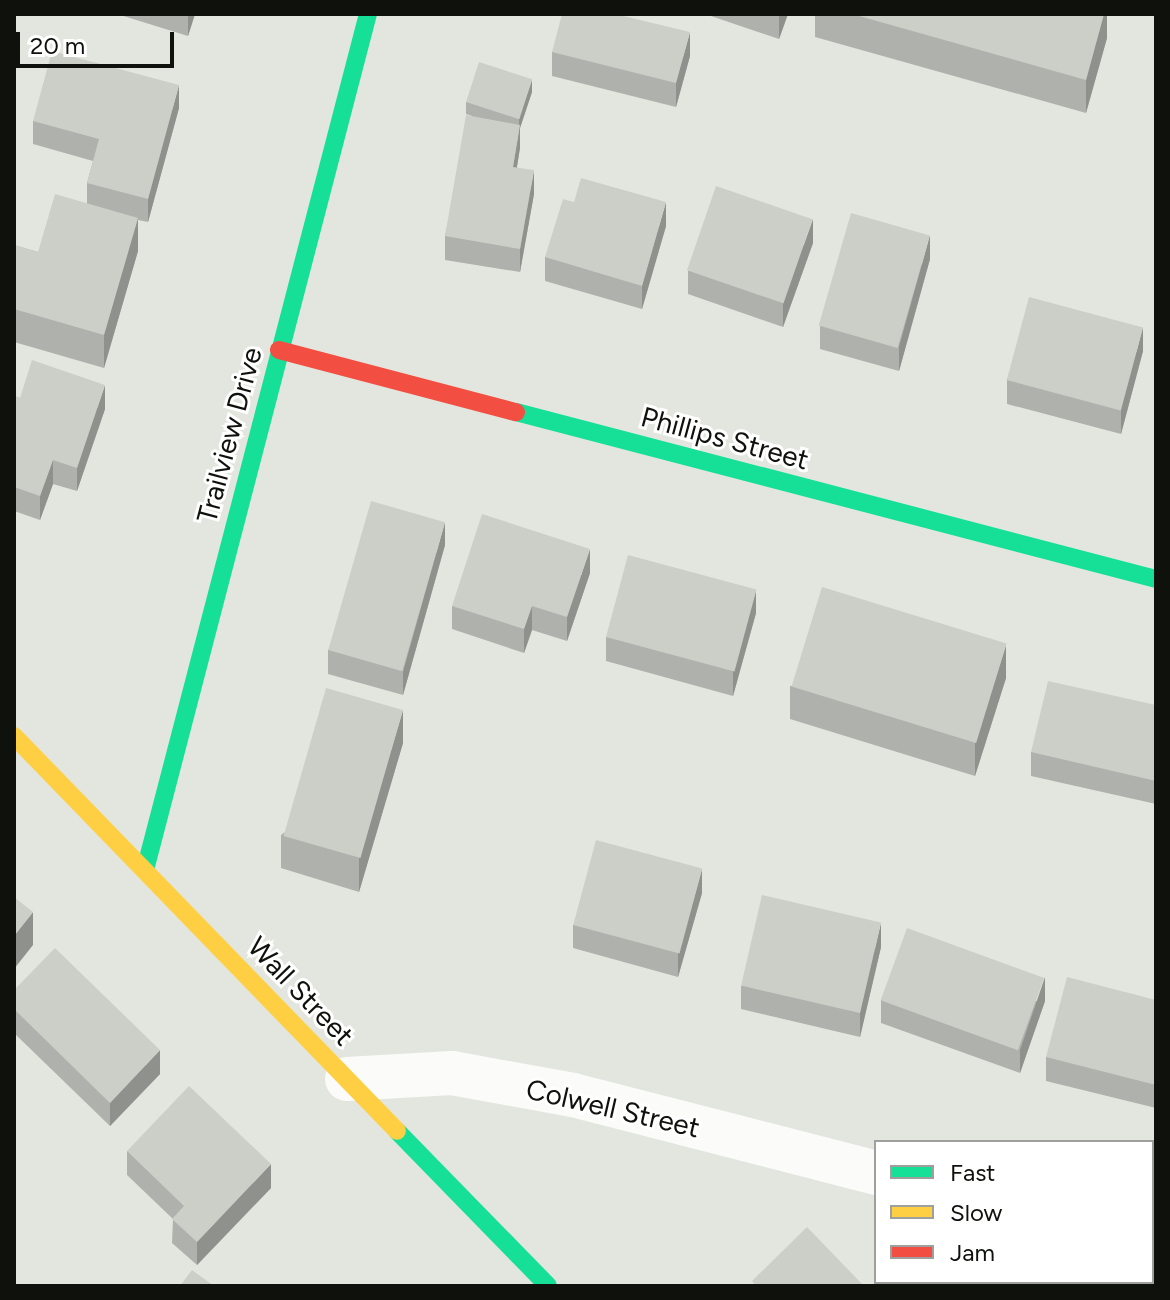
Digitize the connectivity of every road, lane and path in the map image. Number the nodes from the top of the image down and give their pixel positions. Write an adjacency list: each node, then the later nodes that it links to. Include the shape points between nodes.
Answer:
1 (368, 14): 2 (street, Trailview Drive)
2 (279, 350): 3 (street, Phillips Street); 5 (street, Trailview Drive)
3 (1156, 579)
4 (14, 736): 5 (street, Wall Street)
5 (145, 870): 6 (street, Wall Street)
6 (347, 1079): 7 (street, Colwell Street, via 403,1072 467,1075 573,1095); 8 (street, Wall Street)
7 (874, 1172)
8 (548, 1286)

